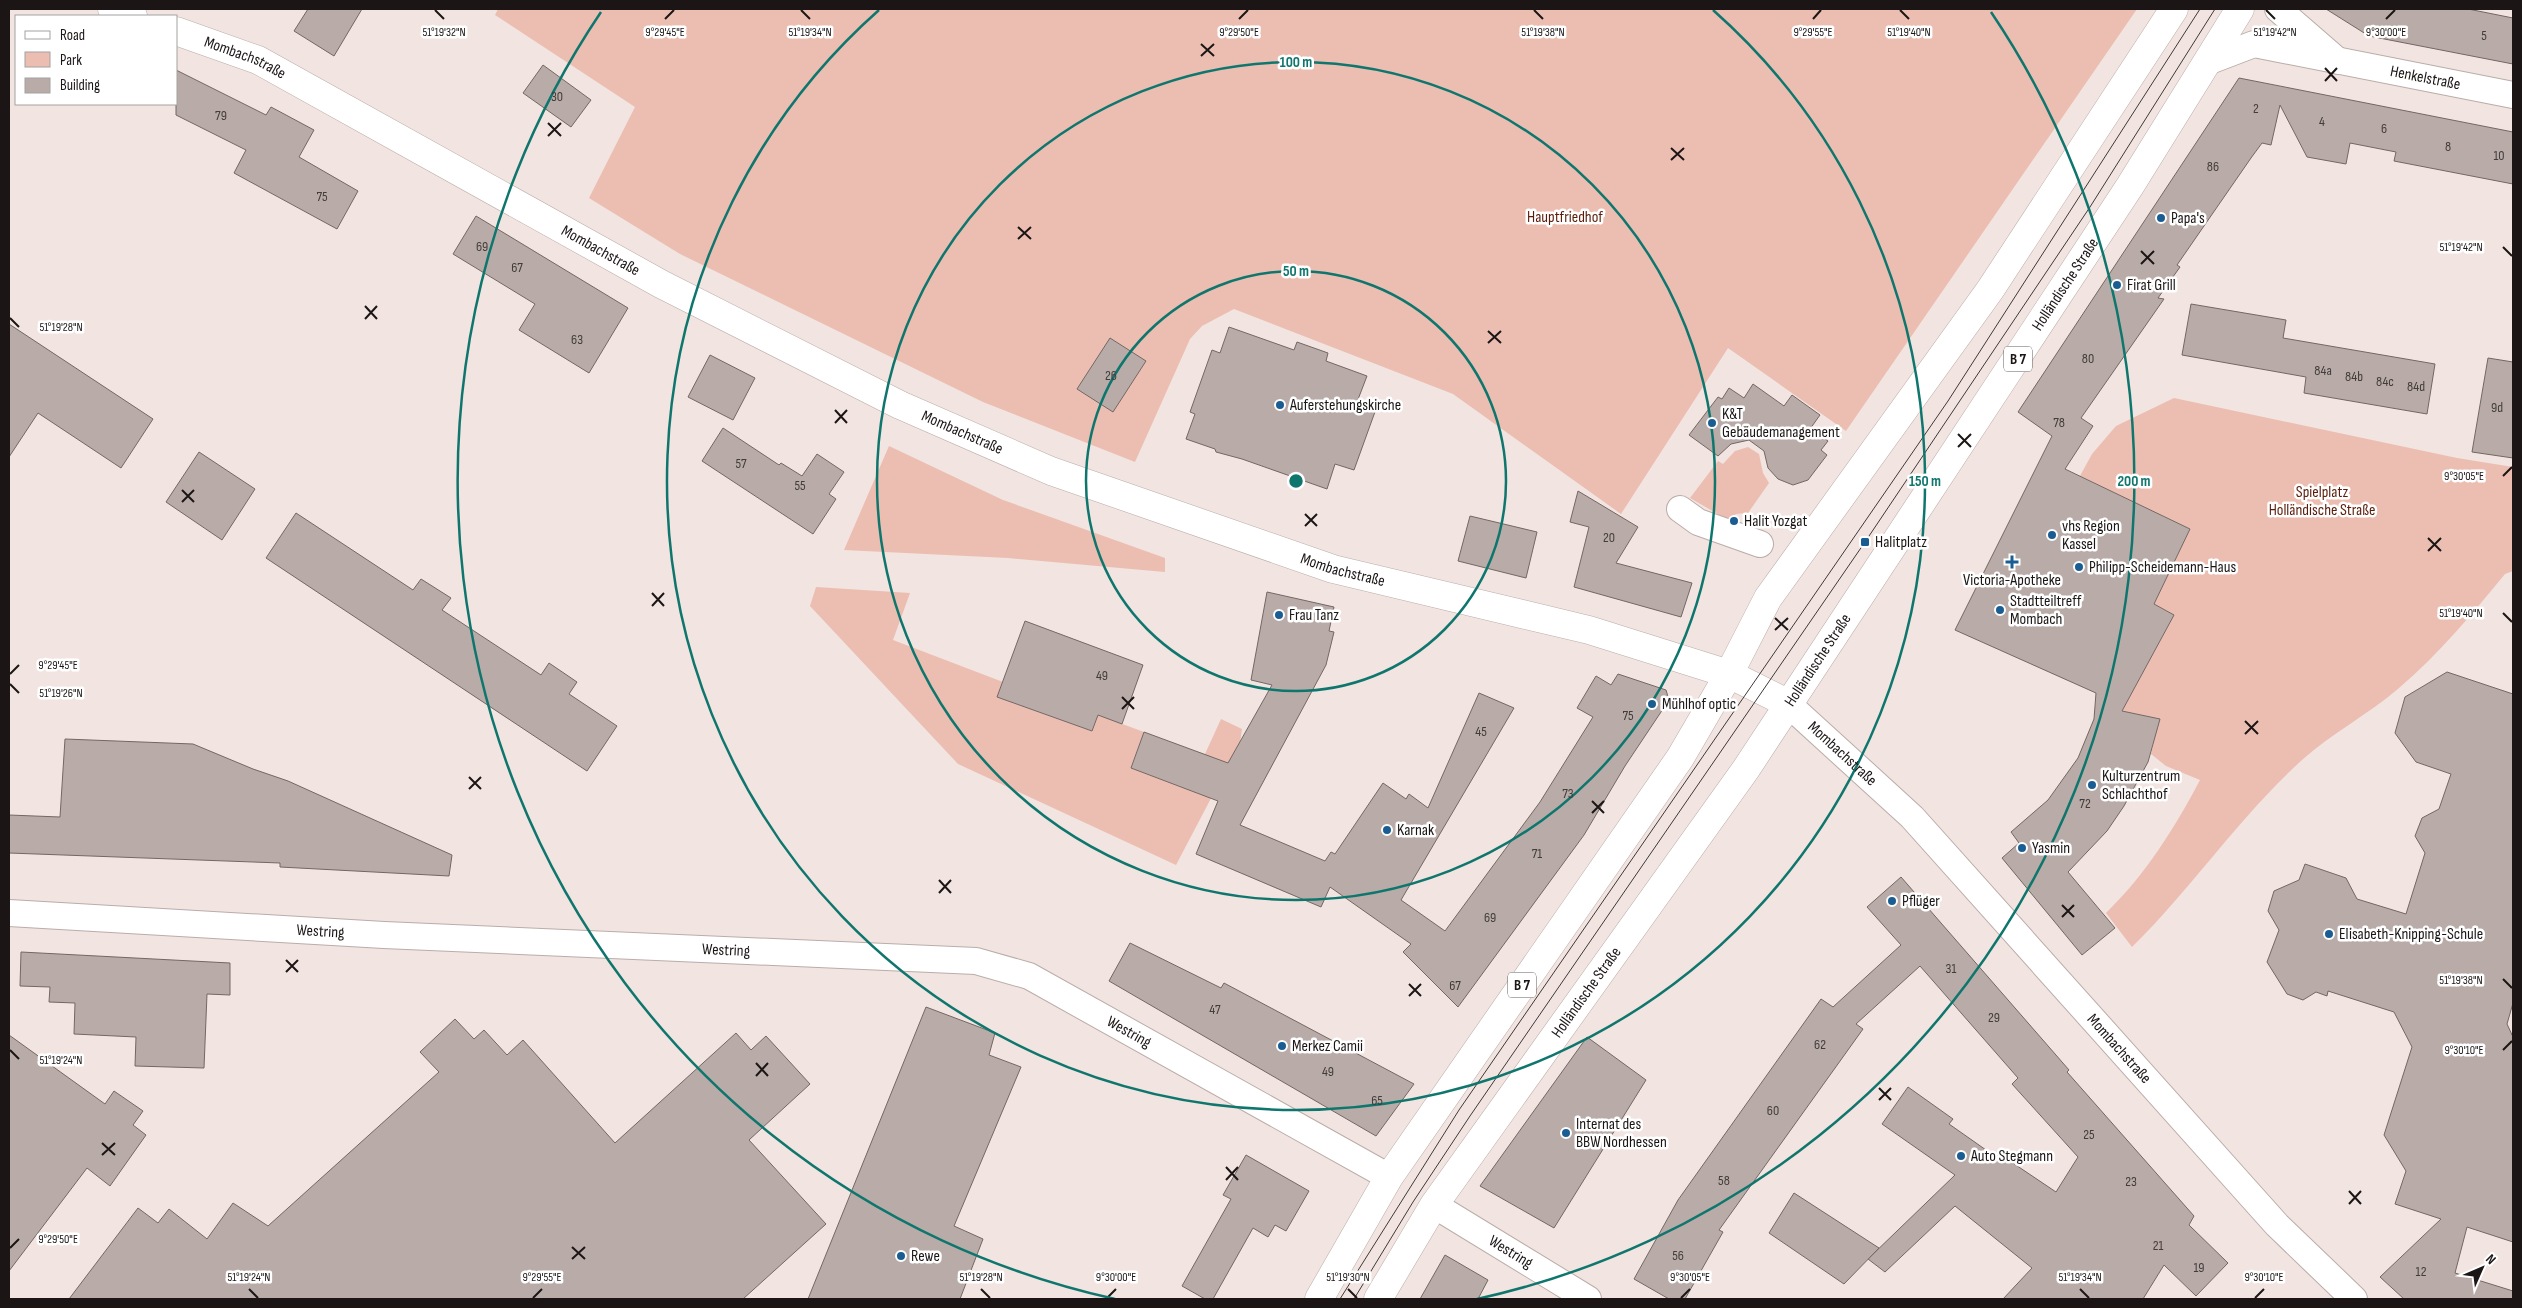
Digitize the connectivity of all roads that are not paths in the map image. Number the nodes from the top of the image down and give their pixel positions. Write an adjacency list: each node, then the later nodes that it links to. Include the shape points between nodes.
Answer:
1 (112, 9): 5 (main road)
2 (2174, 9): 12 (main road, B 7, via 1990,290 1768,598)
3 (2278, 9): 8 (street)
4 (2234, 14): 7 (main road, Holländische Straße / B 7)
5 (130, 15)
6 (178, 33): 12 (main road, Mombachstraße, via 258,60 661,284 900,405 1051,471 1334,569 1588,630)
7 (2207, 62): 8 (street, Henkelstraße, via 2254,44); 13 (main road, Holländische Straße / B 7, via 1995,394)
8 (2338, 62): 9 (street, Henkelstraße)
9 (2513, 95)
10 (1680, 509): 11 (street, via 1698,522)
11 (1760, 544)
12 (1729, 674): 13 (main road, Mombachstraße); 15 (main road, B 7, via 1680,758)
13 (1787, 703): 16 (main road, Holländische Straße / B 7, via 1740,776); 20 (street, Mombachstraße, via 1912,817 2277,1225)
14 (9, 913): 15 (street, Westring, via 384,935 976,961 1029,976)
15 (1389, 1177): 17 (main road, B 7)
16 (1434, 1205): 18 (main road, Holländische Straße / B 7); 19 (street, Westring)
17 (1319, 1299)
18 (1378, 1299)
19 (1588, 1299)
20 (2354, 1299)

